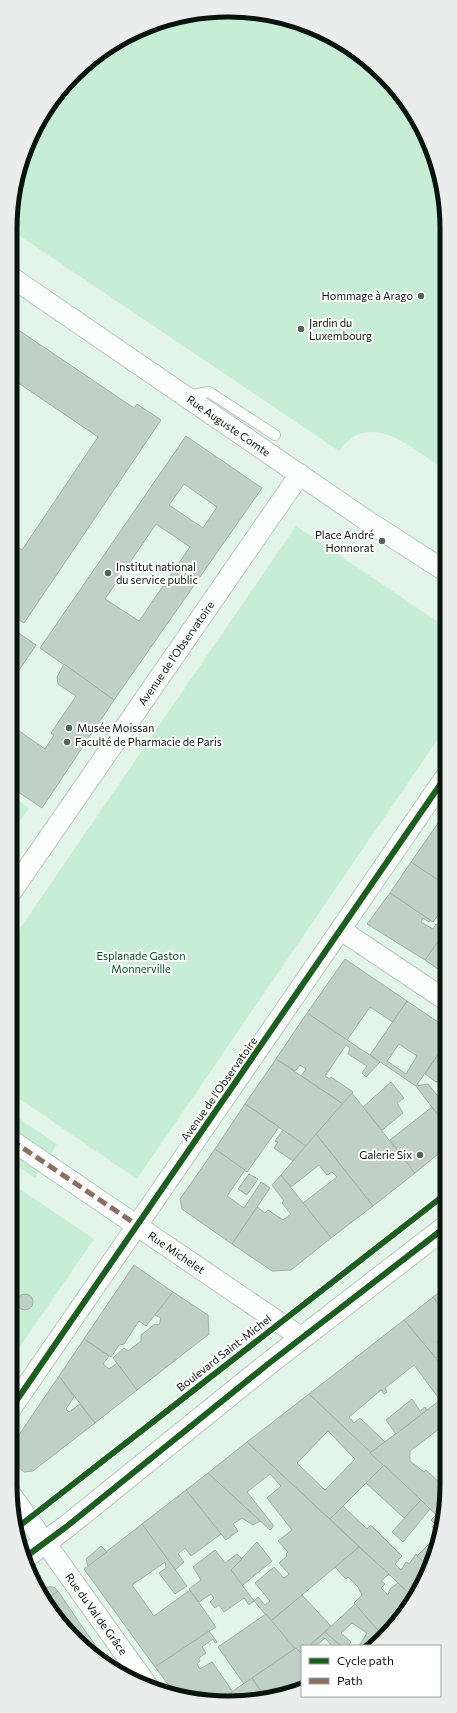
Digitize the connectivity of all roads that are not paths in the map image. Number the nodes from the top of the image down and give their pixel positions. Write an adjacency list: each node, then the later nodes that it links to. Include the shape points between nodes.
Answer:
1 (17, 281): 2 (street, Rue Auguste Comte)
2 (184, 396): 3 (lane, via 209,392); 4 (street, Rue Auguste Comte)
3 (275, 435)
4 (300, 474): 5 (street, Rue Auguste Comte); 7 (street, Avenue de l'Observatoire)
5 (440, 568)
6 (440, 785): 8 (street, Avenue de l'Observatoire)
7 (17, 884)
8 (341, 930): 9 (street); 11 (street, Avenue de l'Observatoire)
9 (440, 996)
10 (17, 1144): 11 (street, Rue Michelet)
11 (137, 1225): 13 (street, Rue Michelet); 14 (street, Avenue de l'Observatoire)
12 (440, 1231): 13 (main road)
13 (302, 1338): 16 (main road)
14 (17, 1400)
15 (18, 1504): 16 (street, Rue du Val de Grâce)
16 (46, 1542): 17 (main road); 18 (street, Rue du Val de Grâce)
17 (29, 1554)
18 (141, 1677)

